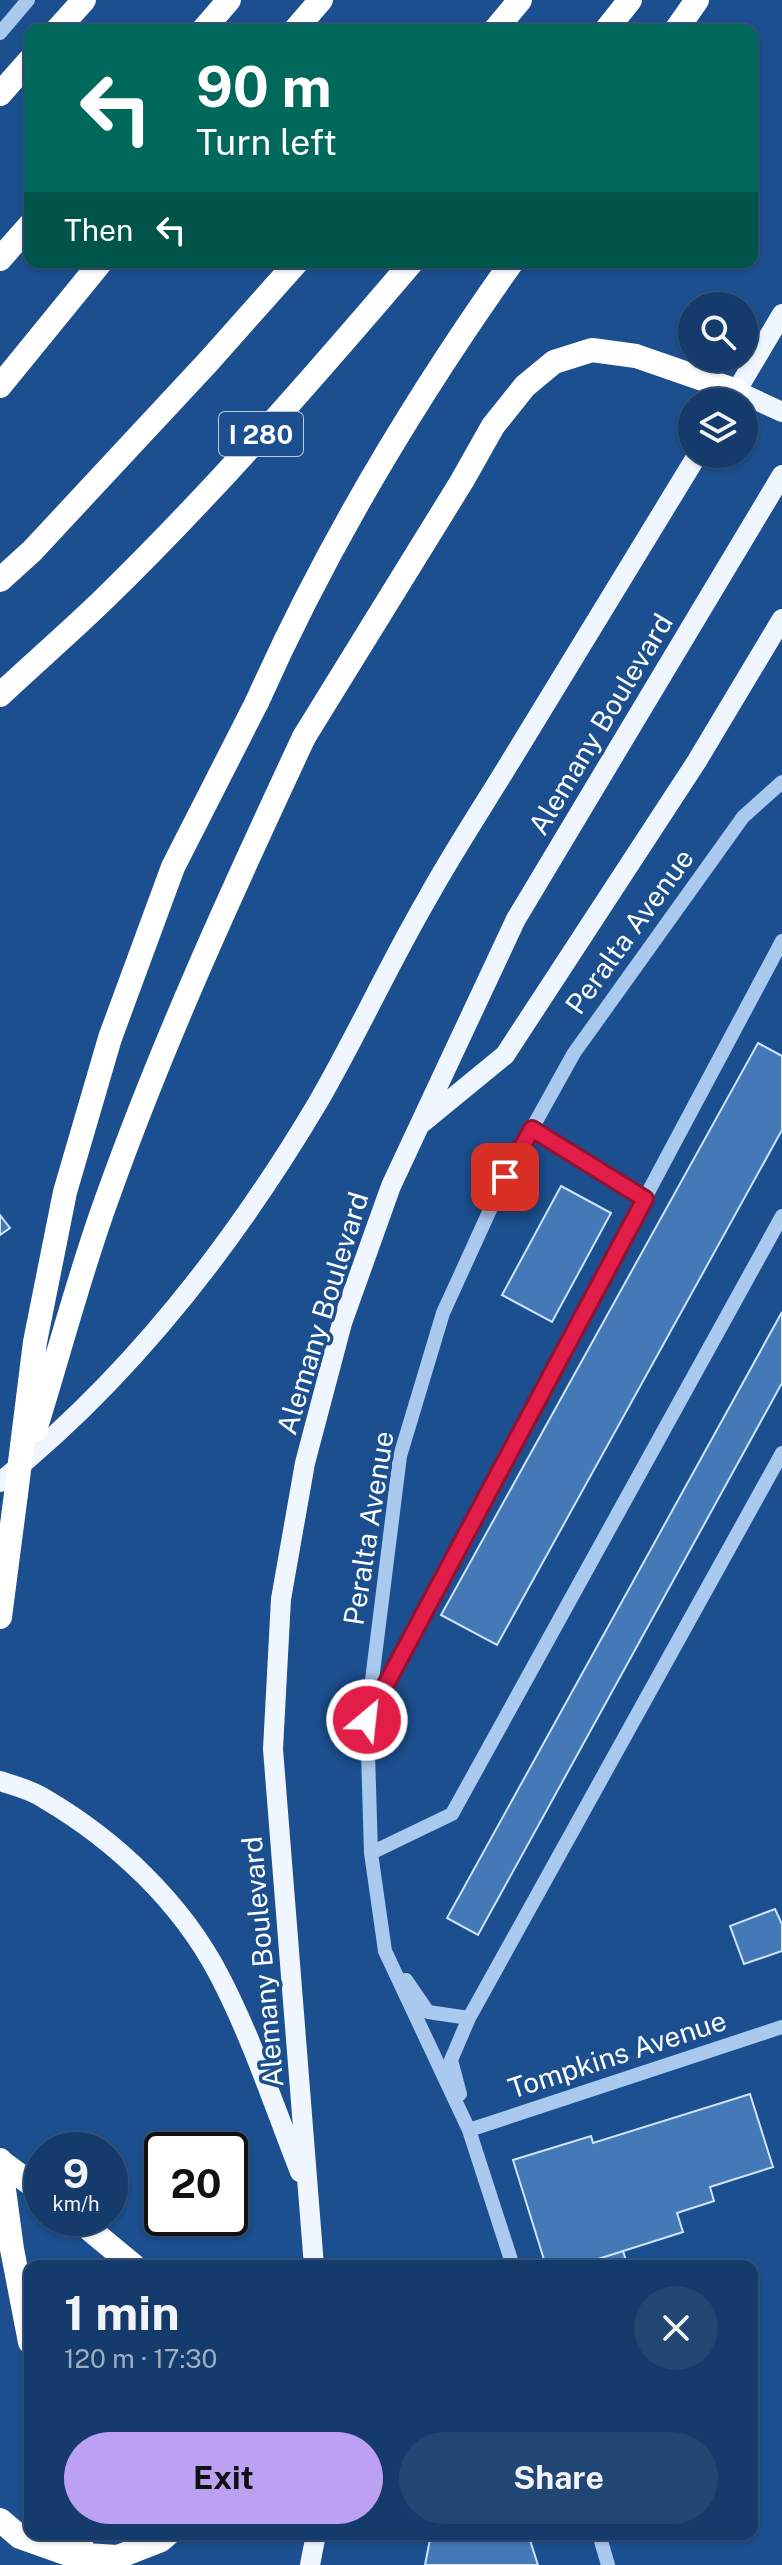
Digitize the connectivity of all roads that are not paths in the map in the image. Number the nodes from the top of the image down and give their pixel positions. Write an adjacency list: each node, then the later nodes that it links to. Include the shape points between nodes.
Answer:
1 (28, 0): 14 (street)
2 (84, 0): 8 (highway)
3 (229, 0): 9 (highway)
4 (321, 0): 10 (highway)
5 (520, 0): 11 (highway)
6 (630, 0): 12 (highway)
7 (697, 0): 13 (highway)
8 (62, 24)
9 (208, 24)
10 (300, 24)
11 (500, 24)
12 (611, 24)
13 (680, 24)
14 (0, 33)
15 (24, 67): 16 (highway)
16 (0, 94)
17 (24, 232): 18 (highway)
18 (0, 259)
19 (96, 268): 24 (highway)
20 (292, 268): 31 (highway)
21 (407, 268): 33 (highway, I 280, via 246,451 104,599)
22 (508, 268): 41 (highway, bridge, via 450,352 350,518 173,867 110,1038 65,1192)
23 (782, 314): 26 (main road)
24 (0, 386)
25 (712, 388): 41 (highway, bridge, via 636,356 592,350 554,362 525,386 493,426 304,737 232,890 107,1196)
26 (738, 388)
27 (758, 405): 28 (main road)
28 (782, 412)
29 (689, 468): 41 (main road, Alemany Boulevard, via 427,899 357,1032 267,1183 173,1308)
30 (782, 475): 36 (main road, Alemany Boulevard, via 516,919)
31 (0, 580)
32 (782, 619): 36 (main road, via 697,761 505,1055)
33 (0, 695)
34 (782, 782): 37 (street, Peralta Avenue, via 743,817 574,1053)
35 (782, 941): 38 (street)
36 (416, 1128): 52 (main road, Alemany Boulevard, via 342,1323 305,1463 281,1599 273,1749)
37 (532, 1129): 38 (street); 43 (street, Peralta Avenue, via 443,1313 400,1456)
38 (645, 1199): 43 (street)
39 (782, 1216): 45 (street, via 452,1814)
40 (782, 1453): 47 (street)
41 (8, 1488): 42 (highway)
42 (0, 1617)
43 (367, 1720): 45 (street, Peralta Avenue)
44 (0, 1781): 52 (main road, via 43,1797 92,1830 184,1921 218,1972 244,2028)
45 (371, 1853): 46 (street, Peralta Avenue)
46 (385, 1951): 47 (street, via 428,2012); 49 (street, Peralta Avenue)
47 (469, 2018): 49 (street, via 451,2060)
48 (782, 2027): 49 (street, Tompkins Avenue)
49 (469, 2130): 56 (street, Peralta Avenue)
50 (5, 2164): 51 (highway); 57 (highway, bridge)
51 (24, 2178)
52 (308, 2195): 55 (main road, Alemany Boulevard)
53 (98, 2236): 54 (highway)
54 (127, 2260)
55 (313, 2260)
56 (511, 2260)
57 (24, 2311)
58 (0, 2520): 59 (highway)
59 (24, 2538)
60 (28, 2540): 62 (highway, via 68,2554 118,2557)
61 (80, 2540): 65 (highway, bridge)
62 (161, 2540)
63 (315, 2540): 66 (main road)
64 (601, 2540): 67 (street)
65 (87, 2565)
66 (310, 2565)
67 (608, 2565)

